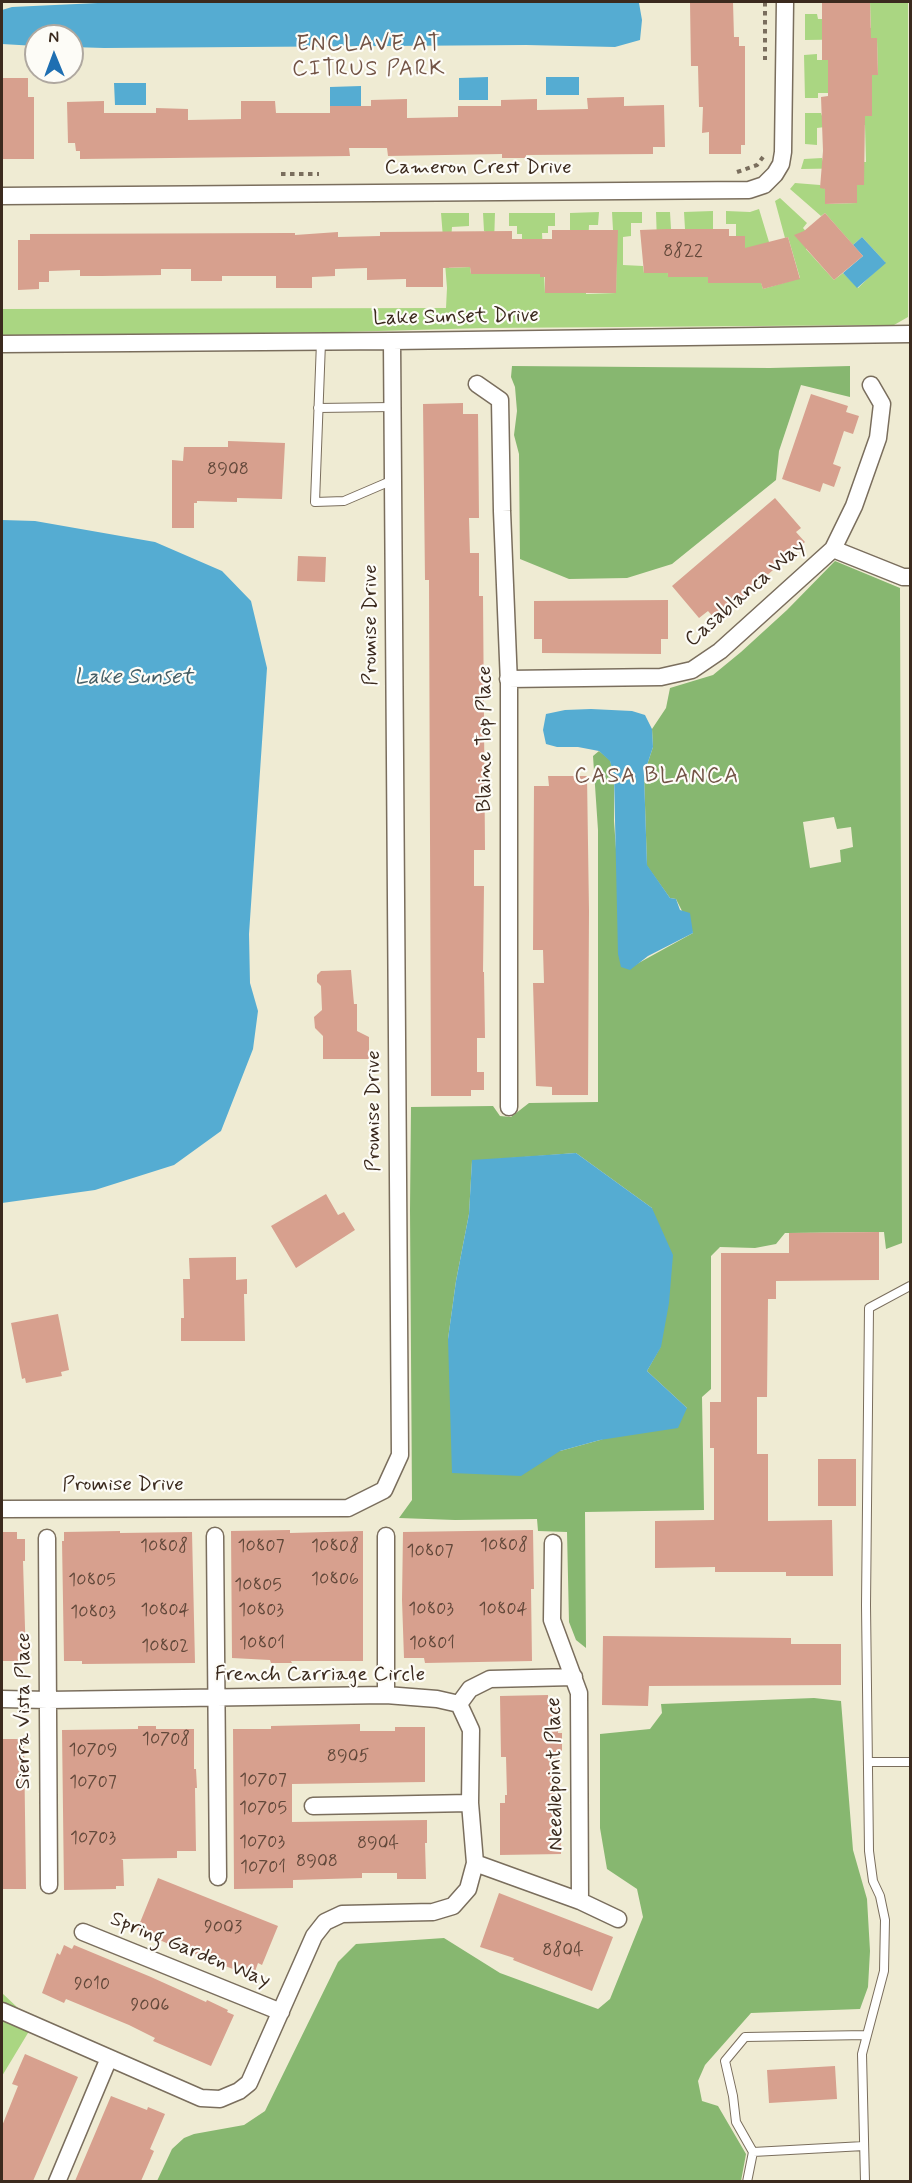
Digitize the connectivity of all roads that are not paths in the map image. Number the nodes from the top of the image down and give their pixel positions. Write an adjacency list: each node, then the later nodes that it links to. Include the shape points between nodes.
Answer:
1 (785, 2): 2 (street, Cameron Crest Drive, via 781,164 764,185 749,190)
2 (2, 196)
3 (910, 334): 4 (street, Lake Sunset Drive)
4 (392, 341): 5 (street, Lake Sunset Drive); 9 (street, Promise Drive)
5 (321, 342): 6 (street, Lake Sunset Drive); 10 (lane)
6 (2, 344)
7 (477, 384): 14 (street, Blaine Top Place, via 501,400)
8 (872, 385): 12 (street, Casablanca Way, via 882,404 878,438 854,506)
9 (393, 407): 10 (lane); 11 (street, Promise Drive)
10 (318, 408): 11 (lane, via 315,502 344,501)
11 (393, 480): 17 (street, Promise Drive, via 400,1455 384,1490 348,1508)
12 (833, 549): 13 (street, Casablanca Way); 14 (street, Casablanca Way, via 720,651 692,670 661,677)
13 (910, 578)
14 (508, 679): 15 (street, Blaine Top Place)
15 (509, 1107)
16 (910, 1286): 28 (lane, via 869,1308)
17 (2, 1509)
18 (215, 1536): 24 (street)
19 (386, 1536): 23 (street)
20 (47, 1538): 26 (street, Sierra Vista Place)
21 (553, 1543): 22 (street, Needlepoint Place, via 552,1620)
22 (574, 1677): 27 (street, via 490,1679 470,1689); 35 (street, Needlepoint Place, via 580,1715)
23 (386, 1695): 24 (street, French Carriage Circle); 27 (street, French Carriage Circle)
24 (215, 1698): 26 (street, French Carriage Circle); 33 (street)
25 (2, 1699): 26 (street, French Carriage Circle)
26 (48, 1700): 34 (street, Sierra Vista Place)
27 (459, 1704): 30 (street, via 471,1730)
28 (869, 1762): 29 (lane); 40 (lane, via 869,1851 885,1920 884,1971)
29 (910, 1762)
30 (470, 1803): 31 (street); 32 (street)
31 (313, 1806)
32 (475, 1863): 35 (street); 39 (street, via 468,1889 453,1906 433,1912 342,1914 326,1922 314,1936)
33 (218, 1877)
34 (49, 1885)
35 (580, 1902): 36 (street)
36 (618, 1919)
37 (83, 1932): 39 (street, Spring Garden Way)
38 (2, 2011): 41 (street)
39 (280, 2012): 41 (street, via 249,2083 220,2099 201,2098)
40 (867, 2035): 42 (lane, via 862,2054); 43 (lane, via 745,2037 725,2061 736,2122)
41 (109, 2058): 44 (street)
42 (864, 2146): 43 (lane); 46 (lane)
43 (753, 2152): 45 (lane)
44 (57, 2181)
45 (747, 2181)
46 (865, 2181)

